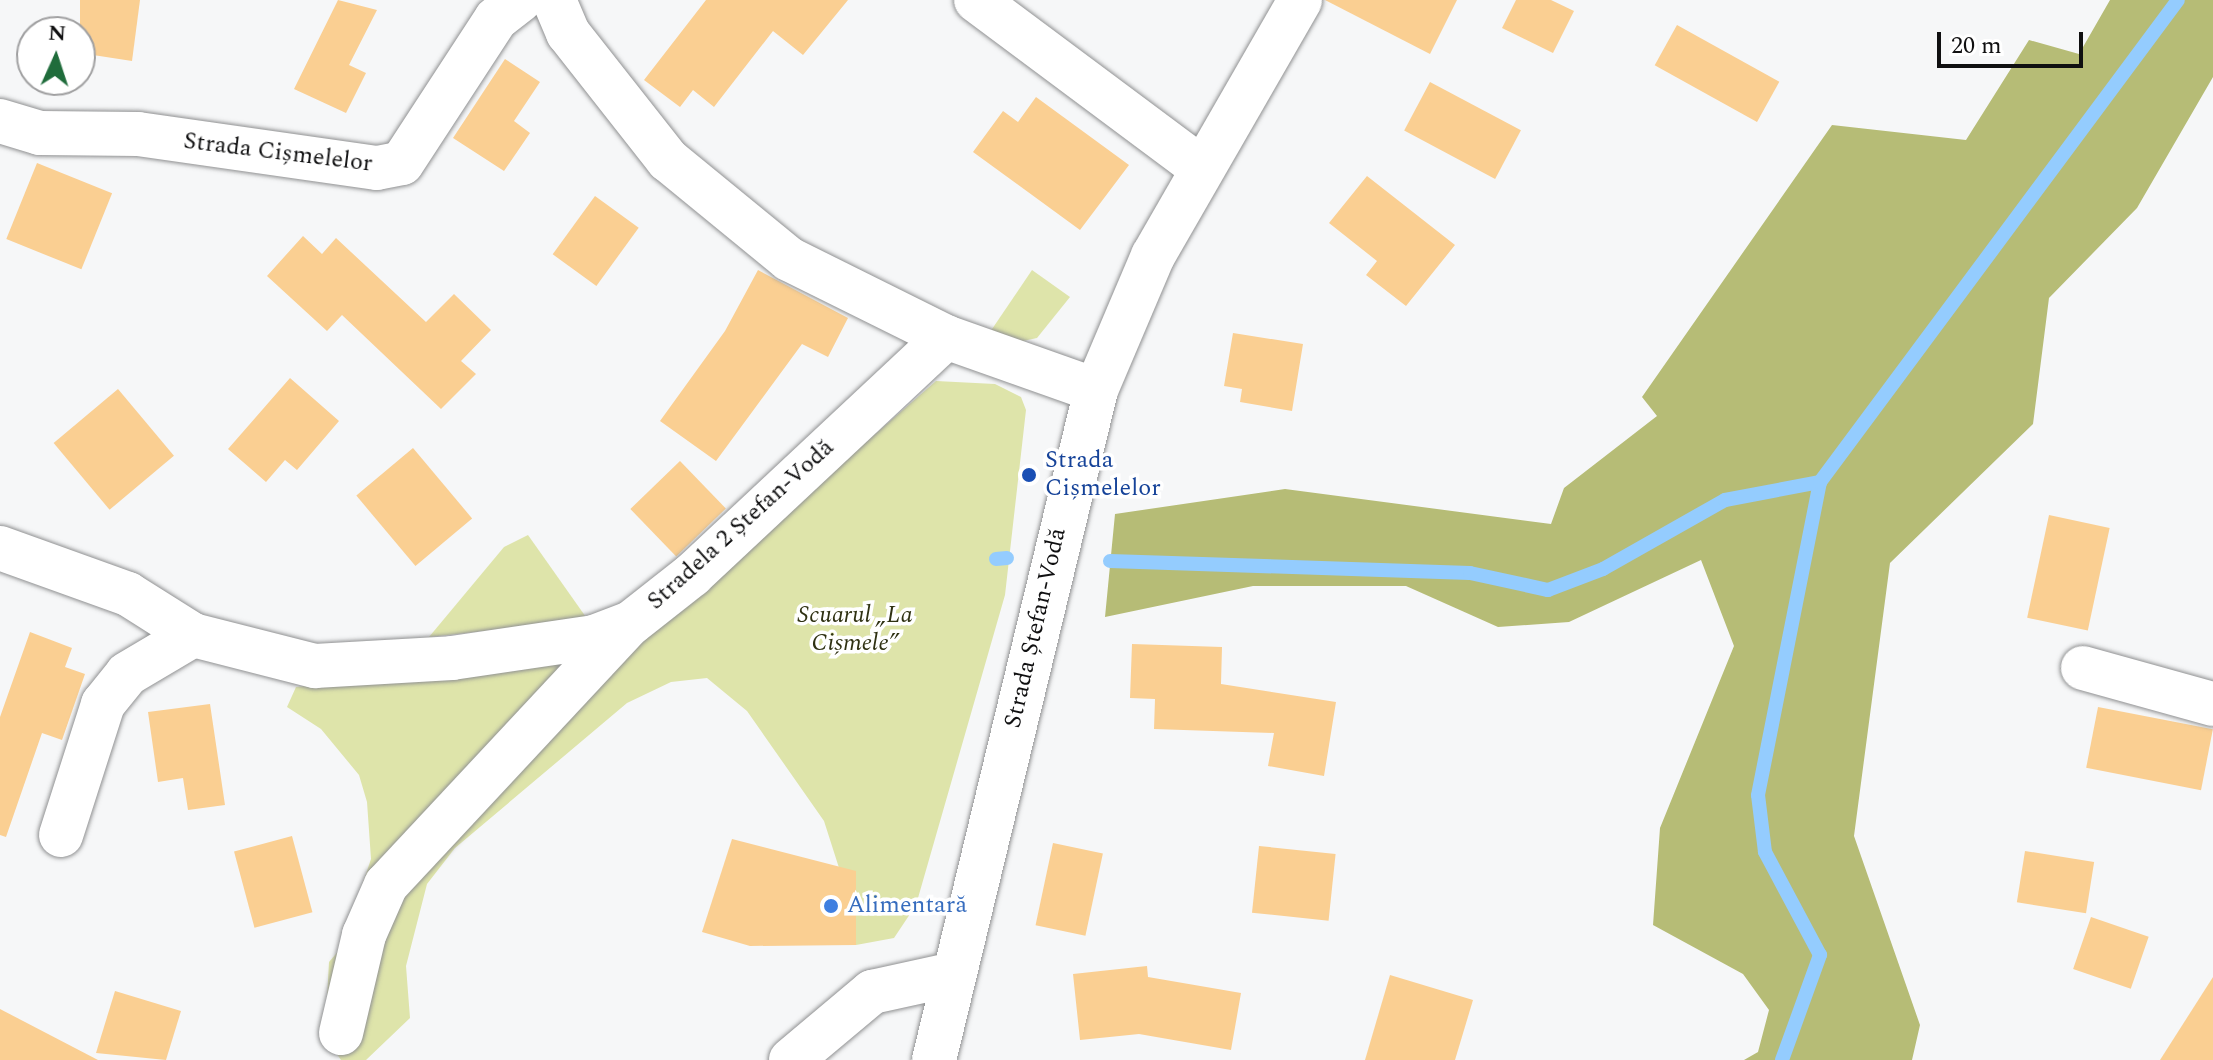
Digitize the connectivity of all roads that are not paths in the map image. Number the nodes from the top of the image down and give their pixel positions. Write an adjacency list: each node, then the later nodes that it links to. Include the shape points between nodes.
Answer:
1 (520, 0): 5 (street, Strada Cișmelelor, via 496,19 402,163 377,168 138,134 40,133)
2 (554, 0): 7 (street, via 568,33 618,102 717,208 789,259)
3 (976, 0): 6 (street)
4 (1300, 0): 6 (street, Strada Ștefan-Vodă)
5 (0, 121)
6 (1201, 168): 8 (street, Strada Ștefan-Vodă, via 1132,297)
7 (946, 337): 8 (street); 10 (street, Stradela 2 Ștefan-Vodă, via 692,575)
8 (1096, 390): 15 (street, Strada Ștefan-Vodă)
9 (0, 548): 11 (street, Stradela 2 Ștefan-Vodă, via 128,594)
10 (631, 623): 11 (street, Stradela 2 Ștefan-Vodă, via 530,649 315,666); 16 (street, via 386,885 364,935)
11 (193, 635): 14 (street, via 127,674 103,704)
12 (2083, 668): 13 (street)
13 (2213, 704)
14 (61, 835)
15 (954, 974): 17 (street, via 872,992); 18 (street, Strada Ștefan-Vodă)
16 (341, 1033)
17 (791, 1060)
18 (934, 1060)

